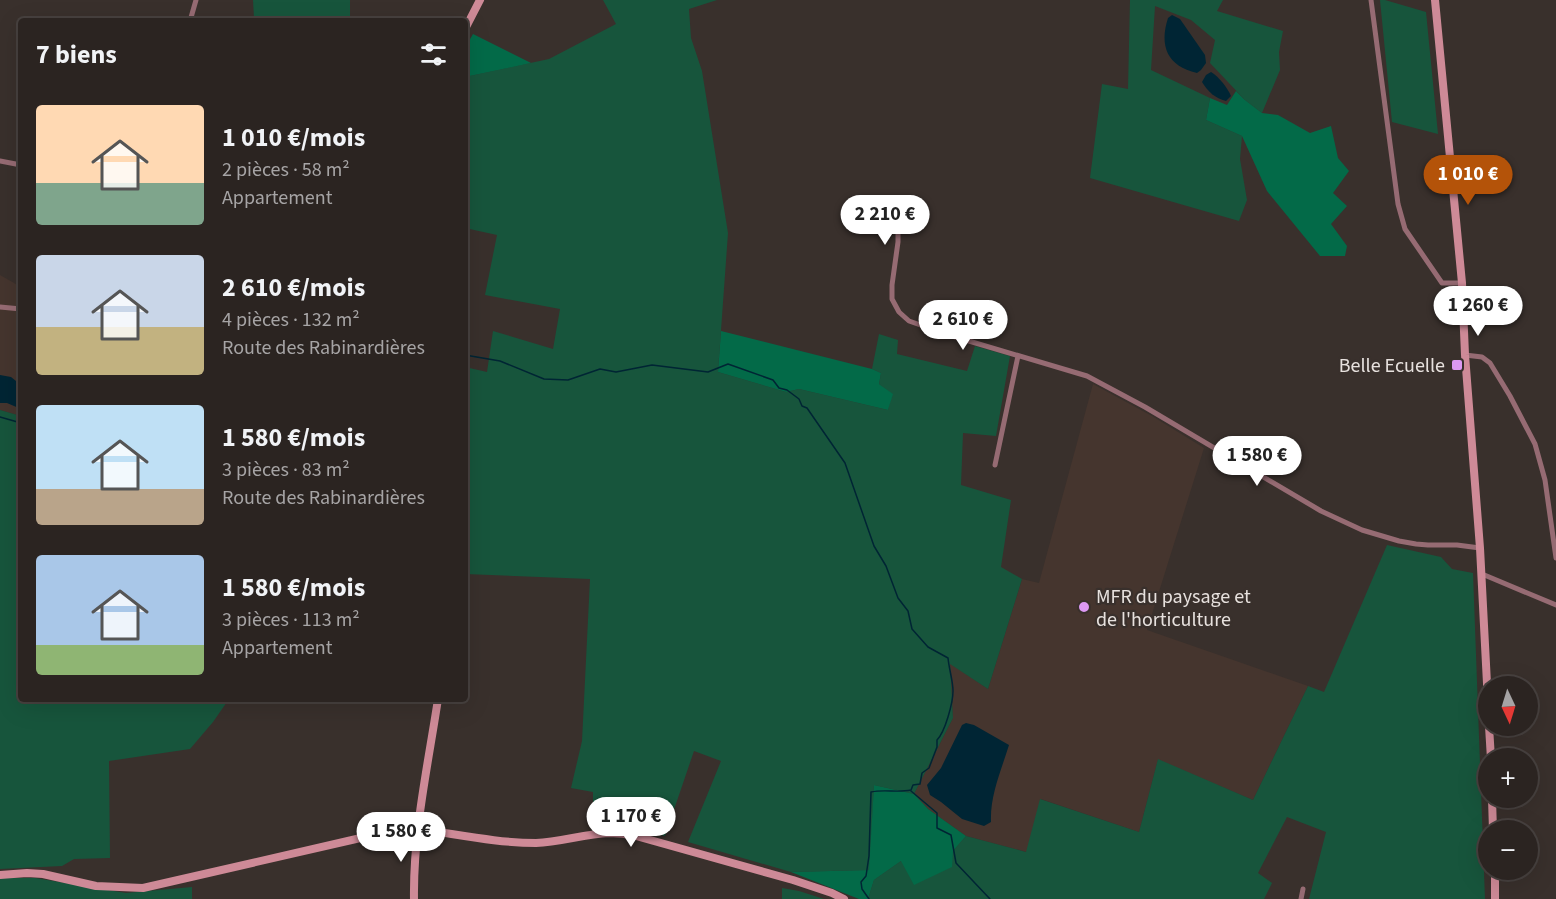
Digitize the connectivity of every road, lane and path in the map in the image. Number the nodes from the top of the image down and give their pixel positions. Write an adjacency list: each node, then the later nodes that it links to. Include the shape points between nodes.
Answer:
1 (196, 0): 5 (street)
2 (480, 0): 6 (street)
3 (1371, 0): 10 (street, via 1398,204 1405,229 1442,283)
4 (1435, 0): 10 (street)
5 (191, 18)
6 (468, 23)
7 (0, 161): 8 (street)
8 (18, 164)
9 (893, 222): 14 (street, via 898,227 898,242 892,292 899,312 909,321)
10 (1462, 283): 13 (street)
11 (0, 307): 12 (street)
12 (18, 309)
13 (1465, 355): 16 (street); 17 (street, via 1482,357 1490,363 1535,444 1545,480)
14 (1018, 356): 15 (street); 16 (street, via 1087,376 1321,511 1362,530 1416,544)
15 (995, 465)
16 (1480, 548): 18 (street)
17 (1556, 558)
18 (1482, 574): 19 (street); 20 (street)
19 (1556, 605)
20 (1487, 676)
21 (438, 702): 22 (street)
22 (418, 829): 23 (street, via 404,828 143,888 96,885 43,874); 26 (street); 27 (street, via 534,843 607,833 636,836 793,880)
23 (0, 875)
24 (1495, 880): 29 (street)
25 (1303, 889): 28 (street)
26 (414, 899)
27 (844, 899)
28 (1301, 899)
29 (1495, 899)

